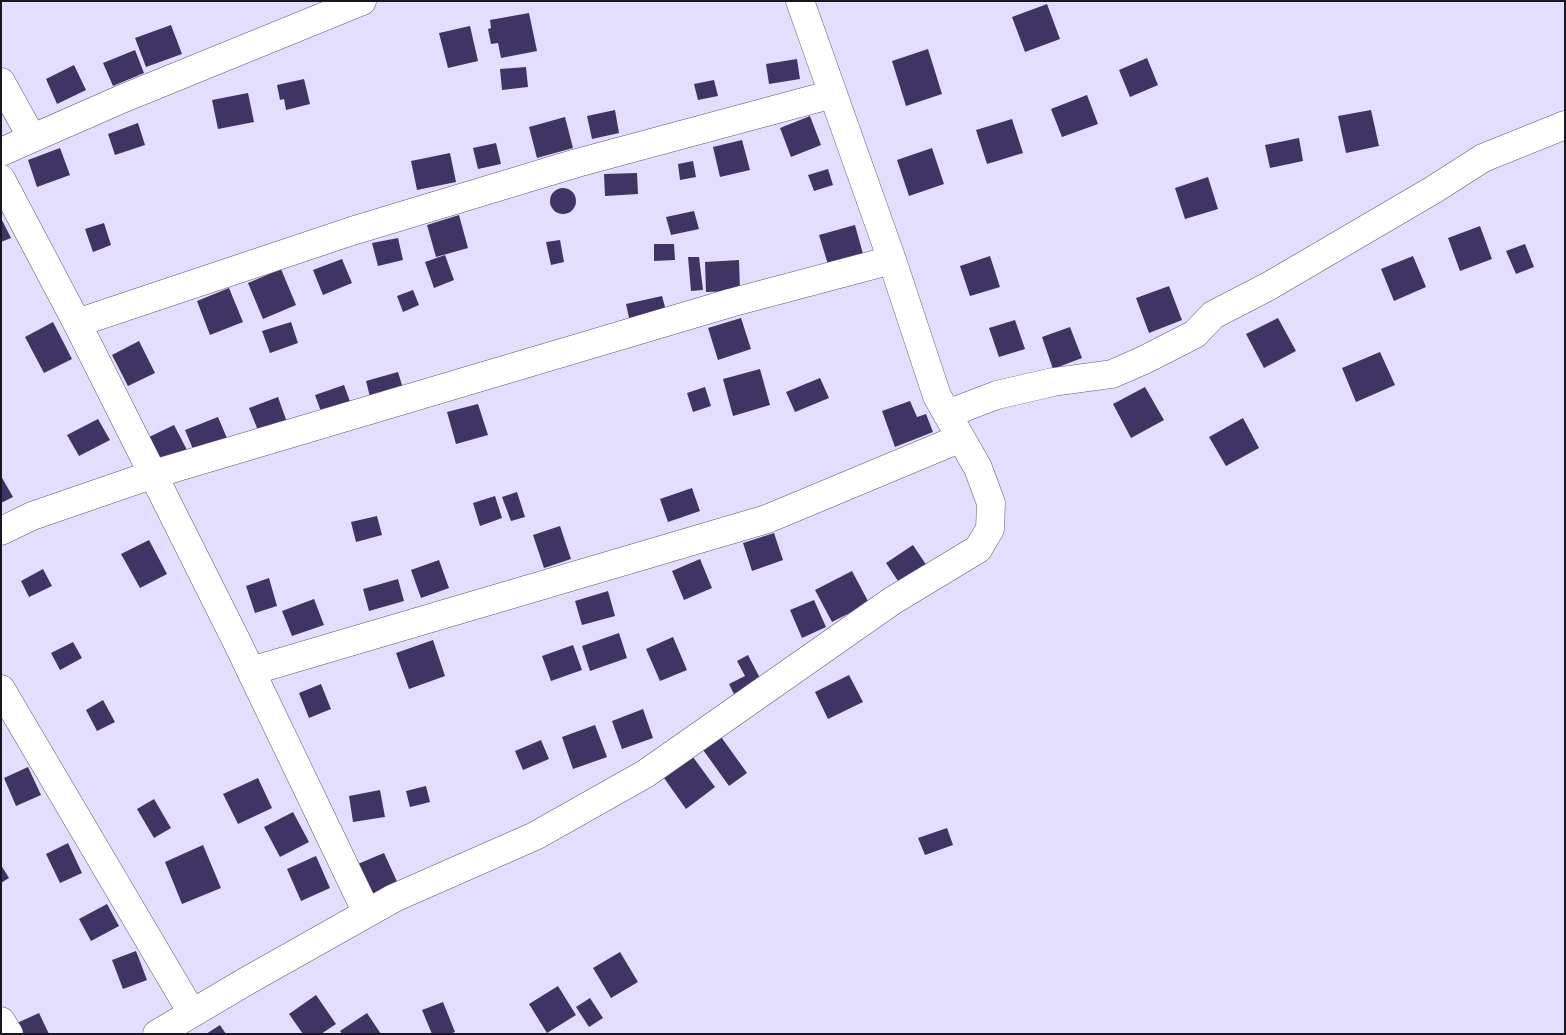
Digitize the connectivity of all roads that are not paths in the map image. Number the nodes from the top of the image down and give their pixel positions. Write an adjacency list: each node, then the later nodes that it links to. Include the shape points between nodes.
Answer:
1 (362, 1): 6 (street)
2 (800, 1): 4 (street)
3 (1, 82): 6 (street)
4 (833, 94): 9 (street); 10 (street, via 577,163 370,225)
5 (1565, 125): 11 (street, via 1483,158 1269,286 1213,314 1196,334 1136,363 1112,374 1054,382 998,395)
6 (32, 138): 7 (street)
7 (1, 152)
8 (1, 179): 10 (street)
9 (892, 260): 11 (street, via 937,396); 13 (street, via 730,303)
10 (77, 323): 13 (street)
11 (947, 414): 12 (street)
12 (961, 438): 15 (street, via 767,519); 17 (street, via 978,468 991,503 990,529 978,549 892,601 645,774 535,836)
13 (154, 474): 14 (street, via 32,516); 15 (street)
14 (1, 531)
15 (251, 671): 17 (street)
16 (1, 689): 18 (street)
17 (366, 913): 18 (street)
18 (192, 1013): 21 (street)
19 (1, 1021): 20 (street)
20 (9, 1034)
21 (157, 1034)

